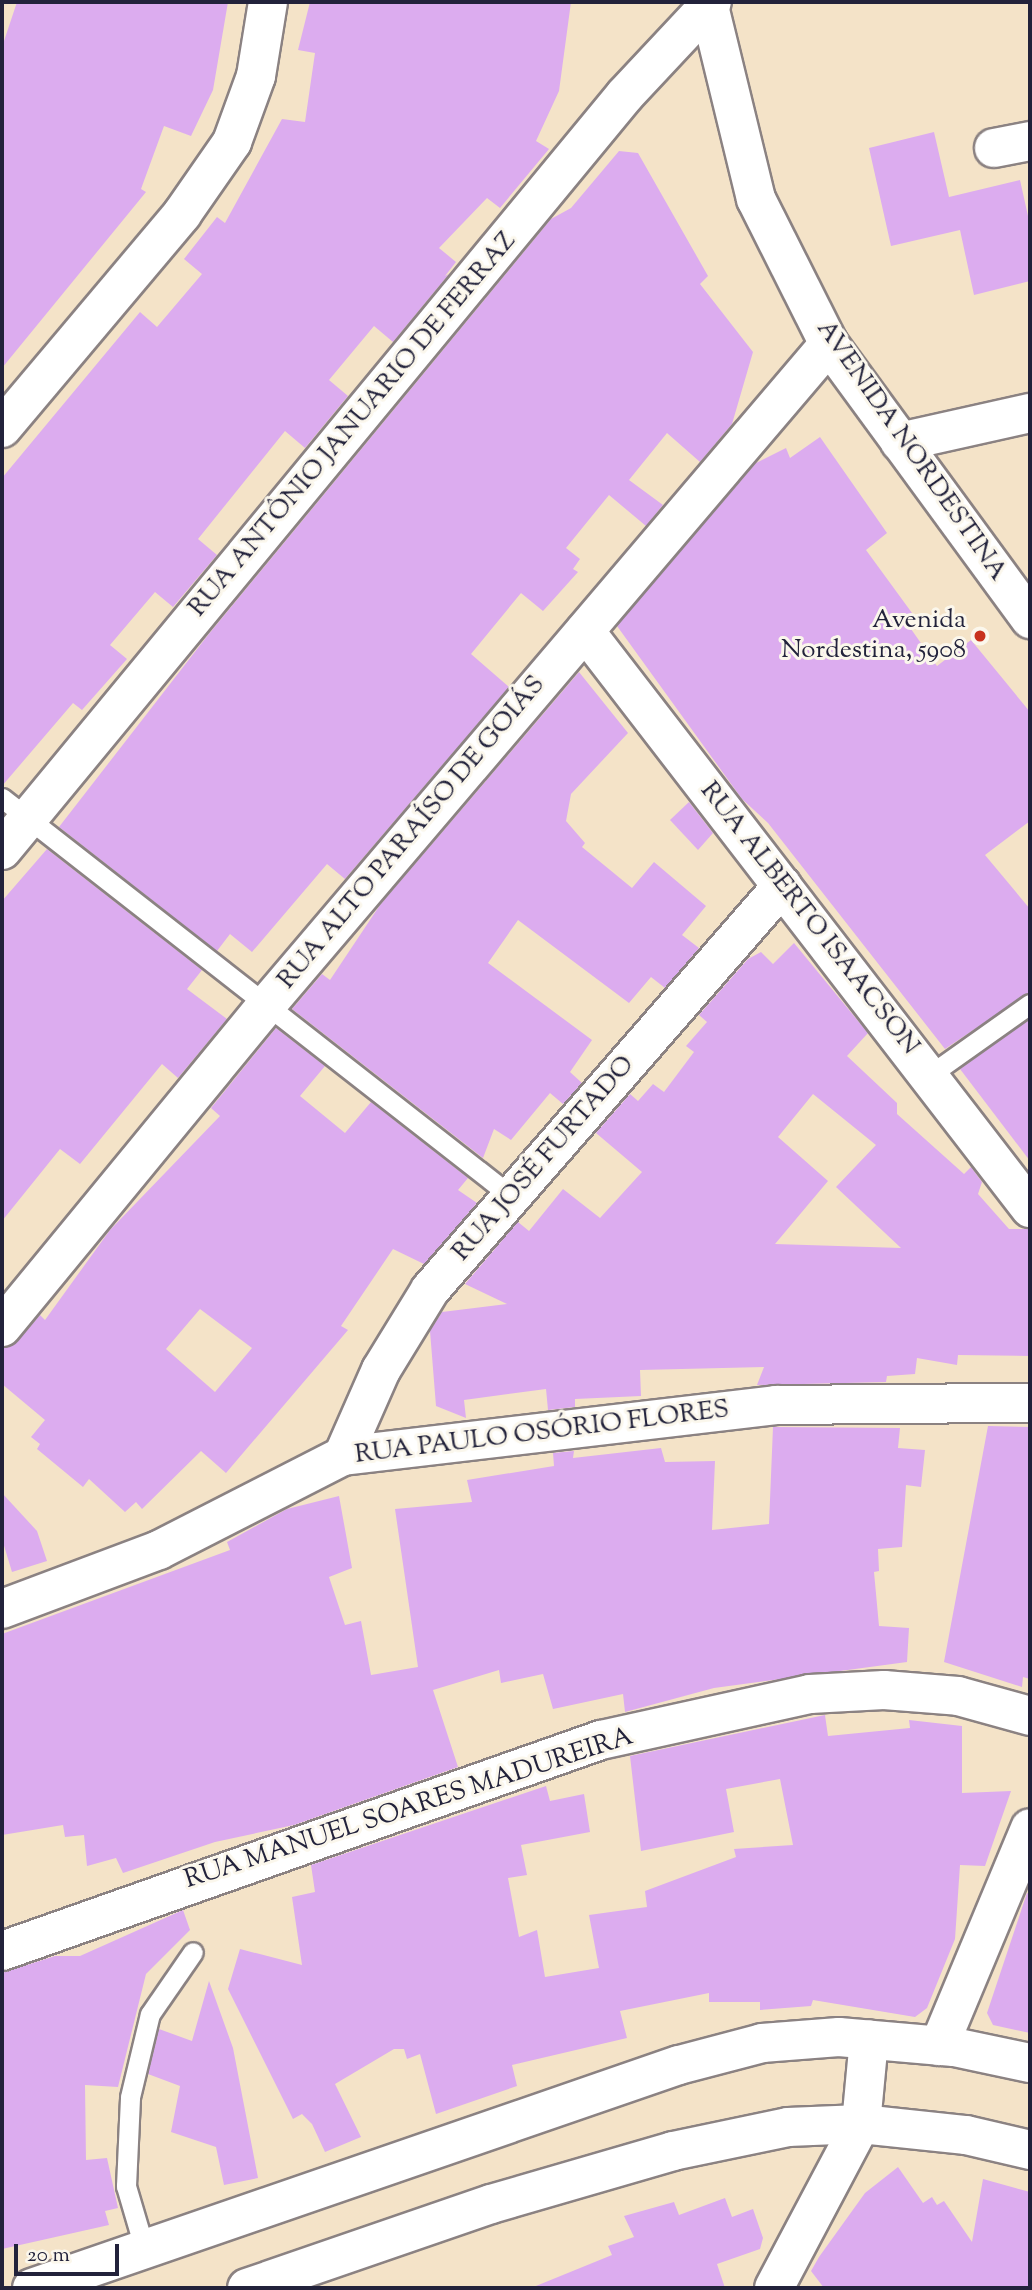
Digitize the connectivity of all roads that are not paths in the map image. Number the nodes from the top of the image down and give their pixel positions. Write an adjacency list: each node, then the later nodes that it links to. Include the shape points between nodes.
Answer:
1 (268, 2): 5 (street, via 256,76 232,142 182,214)
2 (709, 3): 3 (street, AVENIDA NORDESTINA, via 756,199); 9 (street, RUA ANTÔNIO JANUARIO DE FERRAZ, via 625,95)
3 (829, 344): 6 (street, AVENIDA NORDESTINA); 8 (street, RUA ALTO PARAÍSO DE GOIÁS)
4 (1030, 413): 6 (street)
5 (2, 428)
6 (900, 442): 7 (street, AVENIDA NORDESTINA)
7 (1030, 619)
8 (585, 631): 11 (street, RUA ALBERTO ISAACSON); 13 (street, RUA ALTO PARAÍSO DE GOIÁS)
9 (14, 809): 10 (street, RUA ANTÔNIO JANUARIO DE FERRAZ); 13 (lane)
10 (2, 850)
11 (782, 886): 14 (street, RUA ALBERTO ISAACSON); 15 (street, RUA JOSÉ FURTADO)
12 (1030, 1004): 14 (lane)
13 (264, 1008): 15 (lane); 17 (street, RUA ALTO PARAÍSO DE GOIÁS)
14 (931, 1074): 16 (street, RUA ALBERTO ISAACSON)
15 (511, 1196): 19 (street, RUA JOSÉ FURTADO, via 406,1325)
16 (1030, 1208)
17 (2, 1328)
18 (1030, 1403): 19 (street, RUA PAULO OSÓRIO FLORES, via 776,1405)
19 (343, 1456): 20 (street, RUA PAULO OSÓRIO FLORES, via 159,1550)
20 (2, 1609)
21 (1030, 1716): 23 (street, RUA MANUEL SOARES MADUREIRA, via 958,1696 884,1689 810,1694 601,1740)
22 (1030, 1828): 26 (street)
23 (2, 1951)
24 (193, 1952): 30 (lane, via 150,2014 130,2097 126,2186)
25 (869, 2039): 26 (street); 28 (street); 30 (street, via 762,2043 679,2065)
26 (939, 2046): 27 (street)
27 (1030, 2063)
28 (861, 2124): 29 (street, via 966,2135); 32 (street, via 788,2127 673,2151 491,2204); 33 (street)
29 (1030, 2150)
30 (146, 2254): 31 (street)
31 (32, 2288)
32 (248, 2288)
33 (774, 2288)

